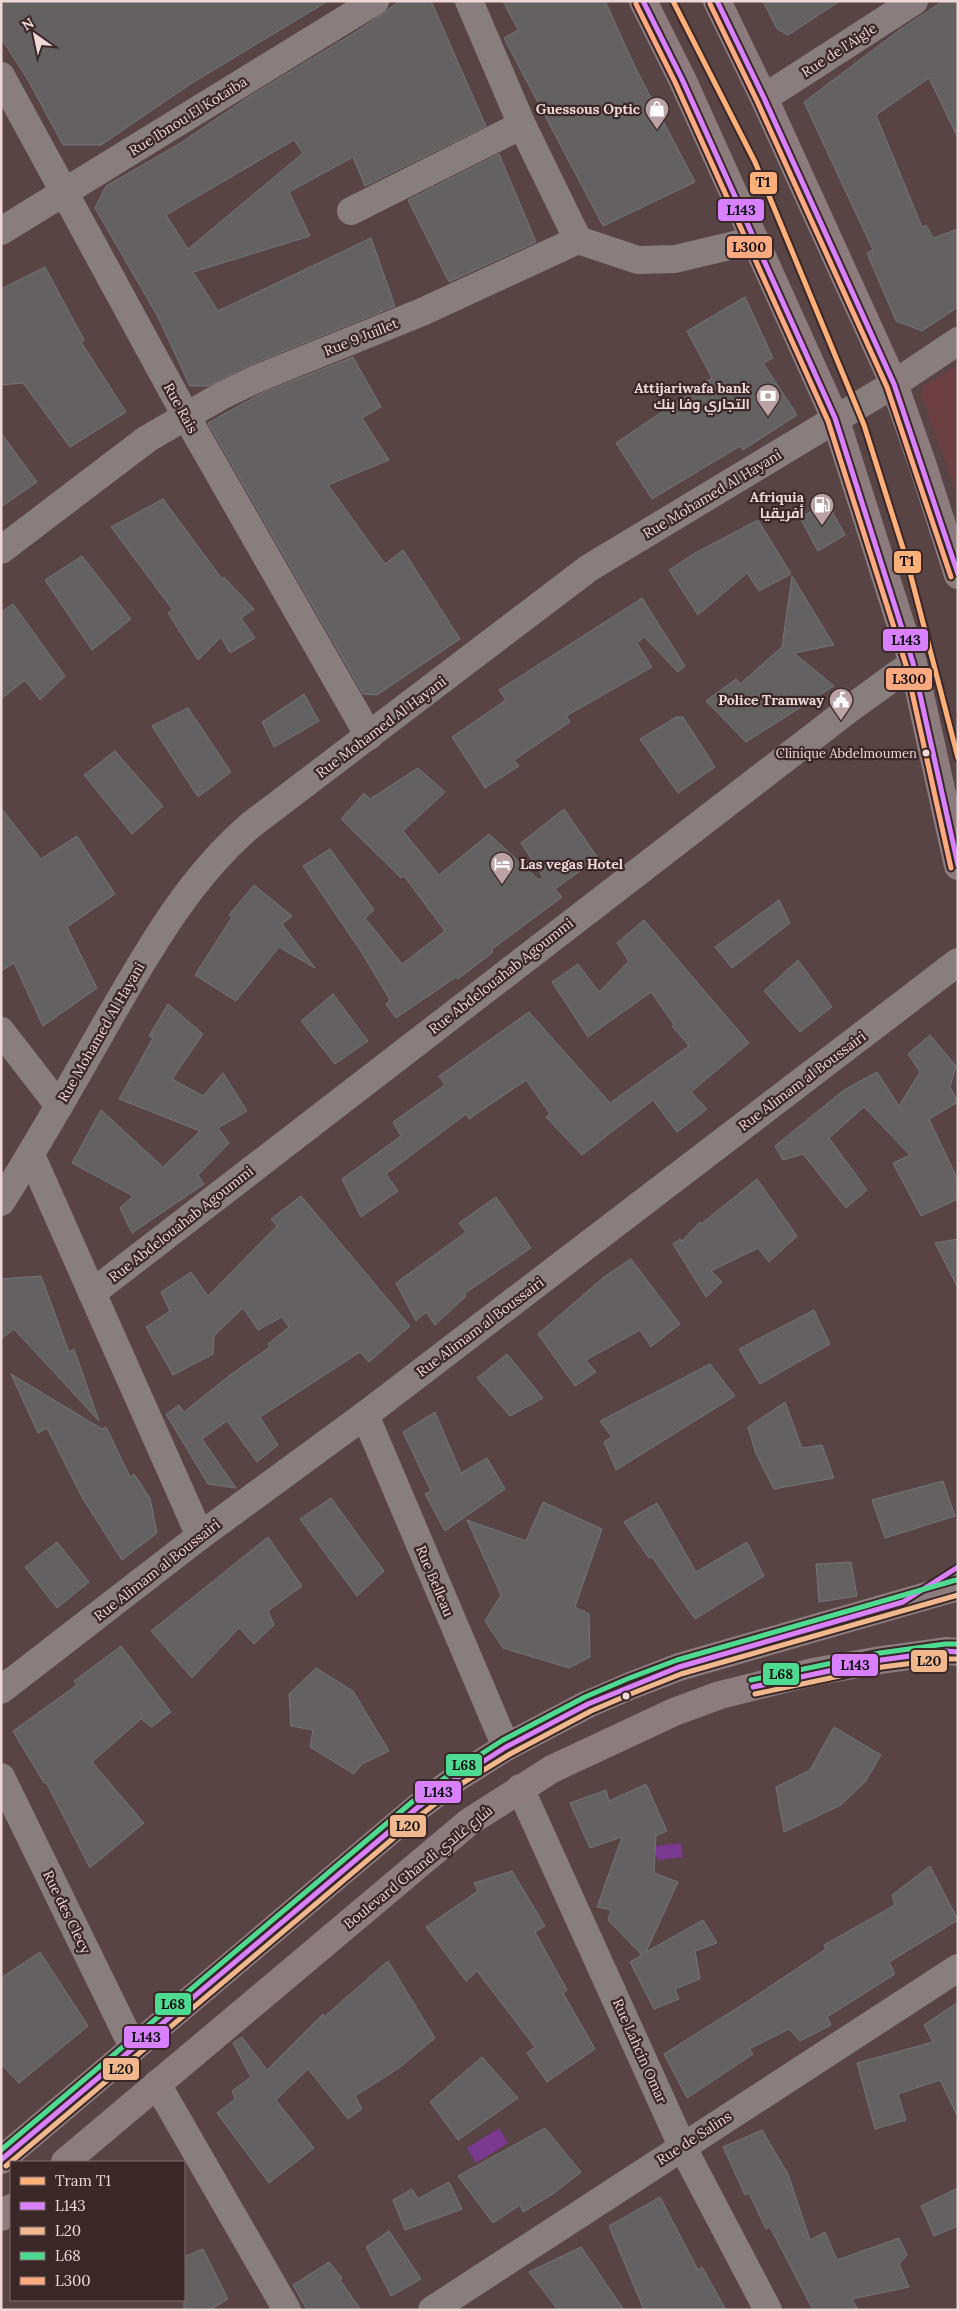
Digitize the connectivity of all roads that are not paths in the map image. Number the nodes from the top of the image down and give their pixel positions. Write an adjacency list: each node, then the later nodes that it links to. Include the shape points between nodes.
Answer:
1 (375, 1): 9 (street, Rue Ibnou El Kotaiba)
2 (469, 1): 8 (street)
3 (643, 1): 13 (main road)
4 (717, 1): 7 (main road)
5 (914, 1): 7 (street, Rue de l'Aigle)
6 (1, 76): 9 (street, Rue Rais)
7 (764, 98): 15 (main road)
8 (522, 125): 10 (street); 12 (street)
9 (63, 194): 11 (street, Rue Ibnou El Kotaiba); 16 (street, Rue Rais)
10 (351, 212)
11 (1, 231)
12 (578, 240): 13 (street, via 638,260 675,259); 16 (street, Rue 9 Juillet, via 422,312 256,379)
13 (755, 240): 17 (main road)
14 (958, 340): 15 (street, Rue Mohamed Al Hayani)
15 (894, 384): 17 (street, Rue Mohamed Al Hayani); 19 (main road)
16 (186, 416): 18 (street, Rue 9 Juillet, via 147,439); 21 (street, Rue Rais)
17 (835, 418): 20 (main road); 21 (street, Rue Mohamed Al Hayani, via 589,568)
18 (1, 550)
19 (958, 575)
20 (913, 663): 22 (main road); 28 (street, Rue Abdelouahab Agoummi)
21 (370, 736): 25 (street, Rue Mohamed Al Hayani, via 224,847 153,942)
22 (958, 866)
23 (958, 962): 29 (street, Rue Alimam al Boussairi)
24 (1, 1031): 25 (street)
25 (59, 1106): 26 (street, Rue Mohamed Al Hayani)
26 (31, 1155): 27 (street, Rue Mohamed Al Hayani); 28 (street)
27 (1, 1202)
28 (92, 1293): 30 (street)
29 (365, 1415): 30 (street, Rue Alimam al Boussairi); 36 (street, Rue Belleau)
30 (200, 1536): 35 (street, Rue Alimam al Boussairi)
31 (958, 1567): 33 (main road)
32 (958, 1587): 33 (main road)
33 (903, 1602): 36 (main road, via 679,1667 588,1704)
34 (955, 1652): 38 (main road, Boulevard Ghandi شارع غاندي, via 823,1670 720,1694 590,1750)
35 (1, 1690)
36 (506, 1747): 40 (main road, via 417,1808)
37 (1, 1777): 40 (street, Rue des Clecy)
38 (520, 1788): 41 (main road, Boulevard Ghandi شارع غاندي, via 469,1822); 42 (street, Rue Lahcin Omar)
39 (958, 1968): 42 (street, Rue de Salins)
40 (133, 2047): 43 (main road)
41 (157, 2084): 44 (main road, Boulevard Ghandi شارع غاندي); 45 (street)
42 (682, 2146): 46 (street, Rue de Salins); 47 (street, Rue Lahcin Omar)
43 (1, 2160)
44 (66, 2161)
45 (287, 2310)
46 (432, 2310)
47 (768, 2310)

